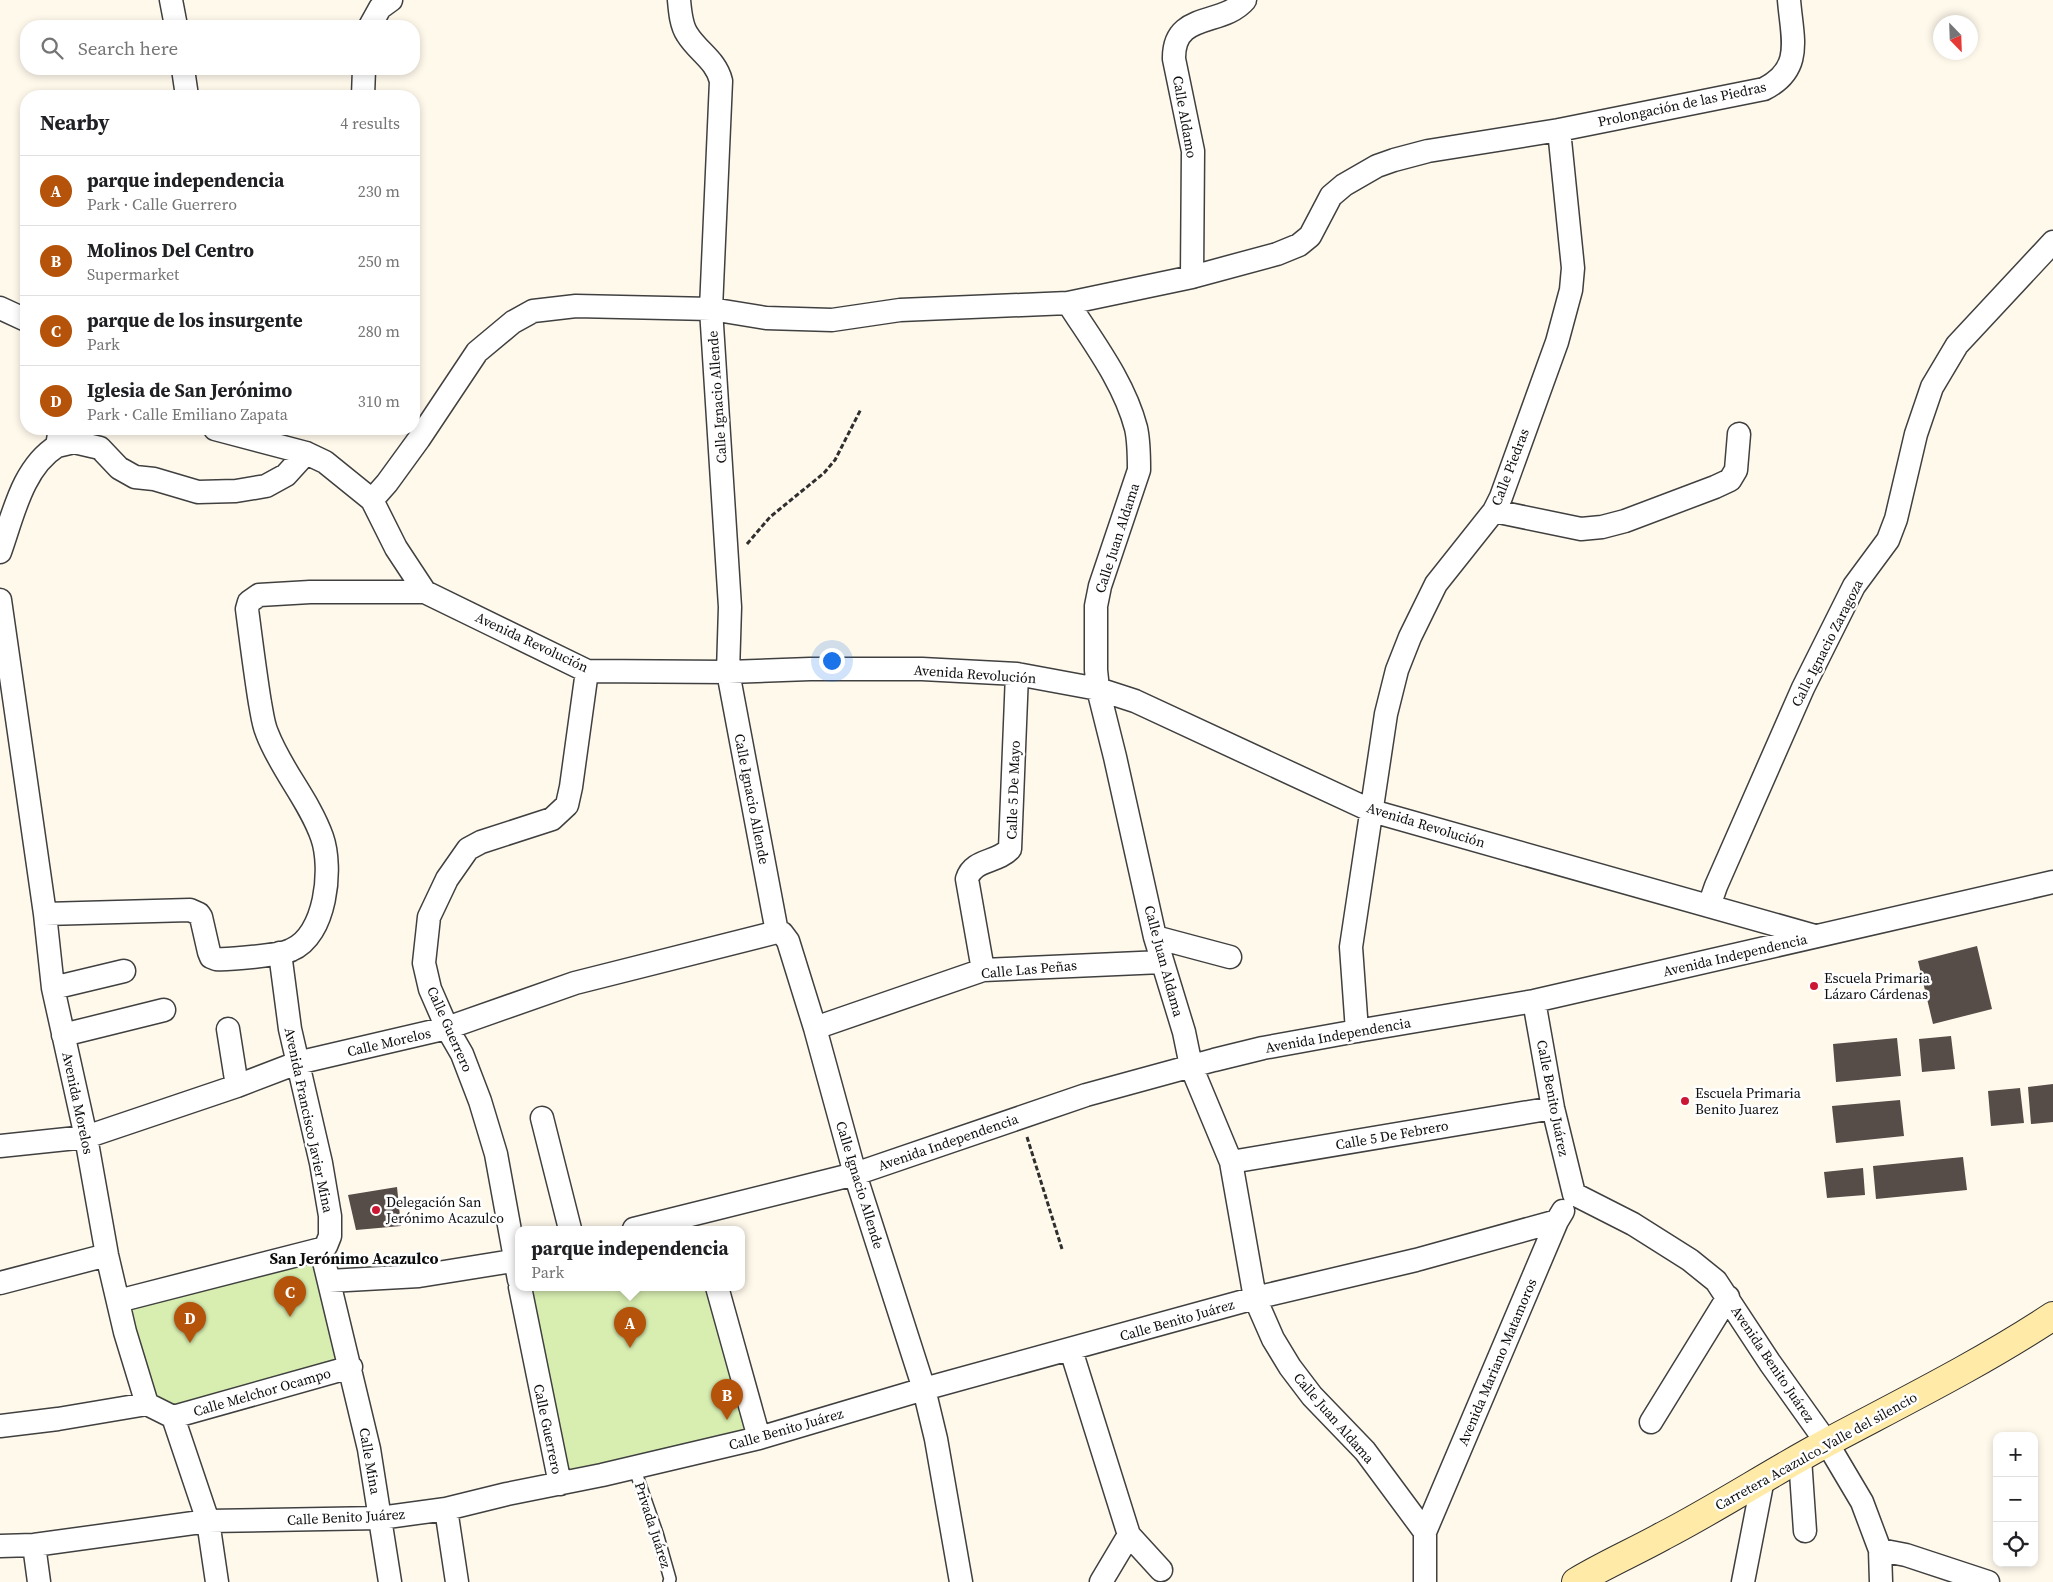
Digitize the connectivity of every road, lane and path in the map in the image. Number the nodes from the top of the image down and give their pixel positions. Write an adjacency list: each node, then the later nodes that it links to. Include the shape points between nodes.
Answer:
1 (171, 0): 6 (street)
2 (391, 0): 7 (street, via 380,8)
3 (679, 0): 17 (street, Calle Ignacio Allende, via 686,33 710,59 721,81)
4 (1245, 0): 14 (street, Calle Aldamo, via 1224,14 1189,26 1176,38 1174,59 1193,151)
5 (1789, 0): 12 (street, Prolongación de las Piedras, via 1791,64 1774,84 1764,89)
6 (175, 20)
7 (373, 20)
8 (184, 75): 10 (street)
9 (364, 75): 11 (street)
10 (186, 90)
11 (363, 90)
12 (1559, 130): 14 (street, Prolongación de las Piedras, via 1428,151 1377,166 1331,196 1305,241 1277,254); 25 (street, Calle Piedras, via 1573,268 1571,290 1557,342 1502,497)
13 (2053, 242): 36 (street, Calle Ignacio Zaragoza, via 1957,346 1932,387 1888,540 1854,586 1802,688)
14 (1192, 277): 15 (street, Prolongación de las Piedras)
15 (1068, 303): 17 (street, Prolongación de las Piedras, via 900,310 832,320 766,318); 33 (street, Calle Juan Aldama, via 1129,407 1139,452 1139,470 1096,606)
16 (0, 308): 18 (street)
17 (711, 309): 24 (street, Prolongación de las Piedras, via 576,306 533,311 513,322 477,352 419,439); 31 (street, Calle Ignacio Allende, via 730,607)
18 (20, 317)
19 (862, 409): 26 (path, via 836,460 770,517)
20 (1739, 434): 25 (street, via 1736,470 1730,480 1625,520 1581,529)
21 (238, 435): 23 (street)
22 (59, 437): 23 (street, via 100,448 118,468 135,477 198,492 266,486 286,475); 27 (street, via 27,478)
23 (306, 453): 24 (street, via 325,462)
24 (372, 500): 28 (street, via 396,548)
25 (1494, 510): 34 (street, Calle Piedras, via 1436,584 1410,637 1397,670 1386,714)
26 (743, 551)
27 (0, 552)
28 (425, 592): 30 (street, Avenida Revolución); 41 (street, Avenida Revolución, via 310,592 259,595 249,602 247,609 266,732 314,816 323,839 327,874 321,910 313,932 291,951)
29 (0, 600): 37 (street, Avenida Morelos)
30 (586, 671): 31 (street, Avenida Revolución); 49 (street, Calle Guerrero, via 567,805 552,819 468,849 447,879 429,917 424,963 430,989)
31 (728, 672): 32 (street, Avenida Revolución, via 810,668); 38 (street, Calle Ignacio Allende)
32 (1018, 674): 33 (street, Avenida Revolución); 44 (street, Calle 5 De Mayo, via 1010,849 974,866 967,878)
33 (1098, 689): 34 (street, Avenida Revolución, via 1135,701); 40 (street, Calle Juan Aldama)
34 (1372, 811): 36 (street, Avenida Revolución); 52 (street, via 1351,947)
35 (2053, 882): 39 (street, Avenida Independencia)
36 (1709, 906): 39 (street, Avenida Revolución)
37 (45, 914): 41 (street, via 190,910 201,917 212,957 221,960); 46 (street, Avenida Morelos)
38 (777, 932): 49 (street, Calle Morelos, via 575,983); 50 (street, Calle Ignacio Allende, via 788,941)
39 (1815, 936): 47 (street, Avenida Independencia)
40 (1155, 937): 42 (street); 43 (street, Calle Juan Aldama)
41 (280, 952): 54 (street, Avenida Francisco Javier Mina)
42 (1230, 957)
43 (1162, 962): 44 (street, Calle Las Peñas); 55 (street, Calle Juan Aldama)
44 (983, 970): 50 (street, Calle Las Peñas)
45 (124, 971): 46 (street)
46 (54, 988): 53 (street, Avenida Morelos)
47 (1534, 1001): 52 (street, Avenida Independencia); 57 (street, Calle Benito Juárez)
48 (164, 1010): 53 (street)
49 (447, 1028): 54 (street, Calle Morelos); 71 (street, Calle Guerrero, via 462,1054 480,1101 496,1154)
50 (815, 1028): 63 (street, Calle Ignacio Allende)
51 (228, 1029): 56 (street)
52 (1357, 1031): 55 (street, Avenida Independencia, via 1264,1048)
53 (63, 1035): 60 (street, Avenida Morelos)
54 (297, 1063): 56 (street, Calle Morelos); 69 (street, Avenida Francisco Javier Mina, via 330,1216 330,1236)
55 (1191, 1066): 58 (street, Avenida Independencia); 62 (street, Calle Juan Aldama)
56 (237, 1086): 60 (street, Calle Morelos)
57 (1553, 1108): 62 (street, Calle 5 De Febrero); 64 (street, Calle Benito Juárez)
58 (1021, 1117): 63 (street, Avenida Independencia); 70 (path)
59 (542, 1118): 67 (street)
60 (86, 1137): 61 (street, Calle Morelos); 72 (street, Avenida Morelos)
61 (0, 1146)
62 (1231, 1162): 79 (street, Calle Juan Aldama)
63 (856, 1174): 65 (street, Avenida Independencia); 84 (street, Calle Ignacio Allende)
64 (1574, 1194): 66 (street, Avenida Mariano Matamoros); 78 (street, Avenida Benito Juárez, via 1633,1224 1690,1260 1716,1281)
65 (699, 1221): 68 (street, Avenida Independencia)
66 (1557, 1221): 79 (street, Calle Benito Juárez, via 1416,1260); 99 (street, Avenida Mariano Matamoros)
67 (569, 1226)
68 (658, 1226)
69 (321, 1249): 74 (street); 80 (street)
70 (1062, 1249)
71 (515, 1252)
72 (107, 1255): 75 (street); 80 (street, Avenida Morelos)
73 (515, 1267): 74 (street)
74 (330, 1281): 83 (street)
75 (0, 1283)
76 (521, 1291): 94 (street, Calle Guerrero)
77 (718, 1291): 89 (street)
78 (1728, 1297): 87 (street); 90 (street, Avenida Benito Juárez)
79 (1255, 1298): 82 (street, Calle Benito Juárez); 99 (street, Calle Juan Aldama, via 1290,1367 1312,1396 1365,1451)
80 (118, 1301): 85 (street, Avenida Morelos)
81 (2053, 1316): 90 (main road, Carretera Acazulco_Valle del silencio, via 1955,1376)
82 (1071, 1350): 84 (street, Calle Benito Juárez); 100 (street)
83 (351, 1369): 86 (street, Calle Melchor Ocampo); 96 (street, Calle Mina)
84 (924, 1389): 89 (street, Calle Benito Juárez); 111 (street, Calle Ignacio Allende, via 936,1438)
85 (147, 1404): 86 (street); 88 (street)
86 (173, 1417): 97 (street)
87 (1651, 1422)
88 (0, 1426)
89 (759, 1438): 92 (street, Calle Benito Juárez)
90 (1827, 1443): 91 (main road, Carretera Acazulco_Valle del silencio); 103 (street, Avenida Benito Juárez, via 1862,1502)
91 (1800, 1458): 93 (main road, Carretera Acazulco_Valle del silencio); 98 (street)
92 (634, 1467): 94 (street, Calle Benito Juárez); 110 (lane, Privada Juárez, via 657,1533)
93 (1763, 1479): 113 (main road, Carretera Acazulco_Valle del silencio); 114 (street)
94 (560, 1484): 95 (street, Calle Benito Juárez)
95 (446, 1509): 96 (street, Calle Benito Juárez); 109 (street)
96 (380, 1518): 97 (street, Calle Benito Juárez); 108 (street, Calle Mina)
97 (208, 1521): 101 (street, Calle Benito Juárez); 107 (street)
98 (1805, 1531)
99 (1425, 1532): 105 (street)
100 (1130, 1535): 104 (street); 112 (street)
101 (34, 1545): 102 (street, Calle Benito Juárez); 106 (street)
102 (0, 1546)
103 (1880, 1550): 115 (street, Avenida Benito Juárez); 116 (street, via 1915,1557)
104 (1161, 1570)
105 (1424, 1581)
106 (39, 1582)
107 (217, 1582)
108 (390, 1582)
109 (457, 1582)
110 (669, 1582)
111 (960, 1582)
112 (1101, 1582)
113 (1576, 1582)
114 (1743, 1582)
115 (1881, 1582)
116 (1988, 1582)

